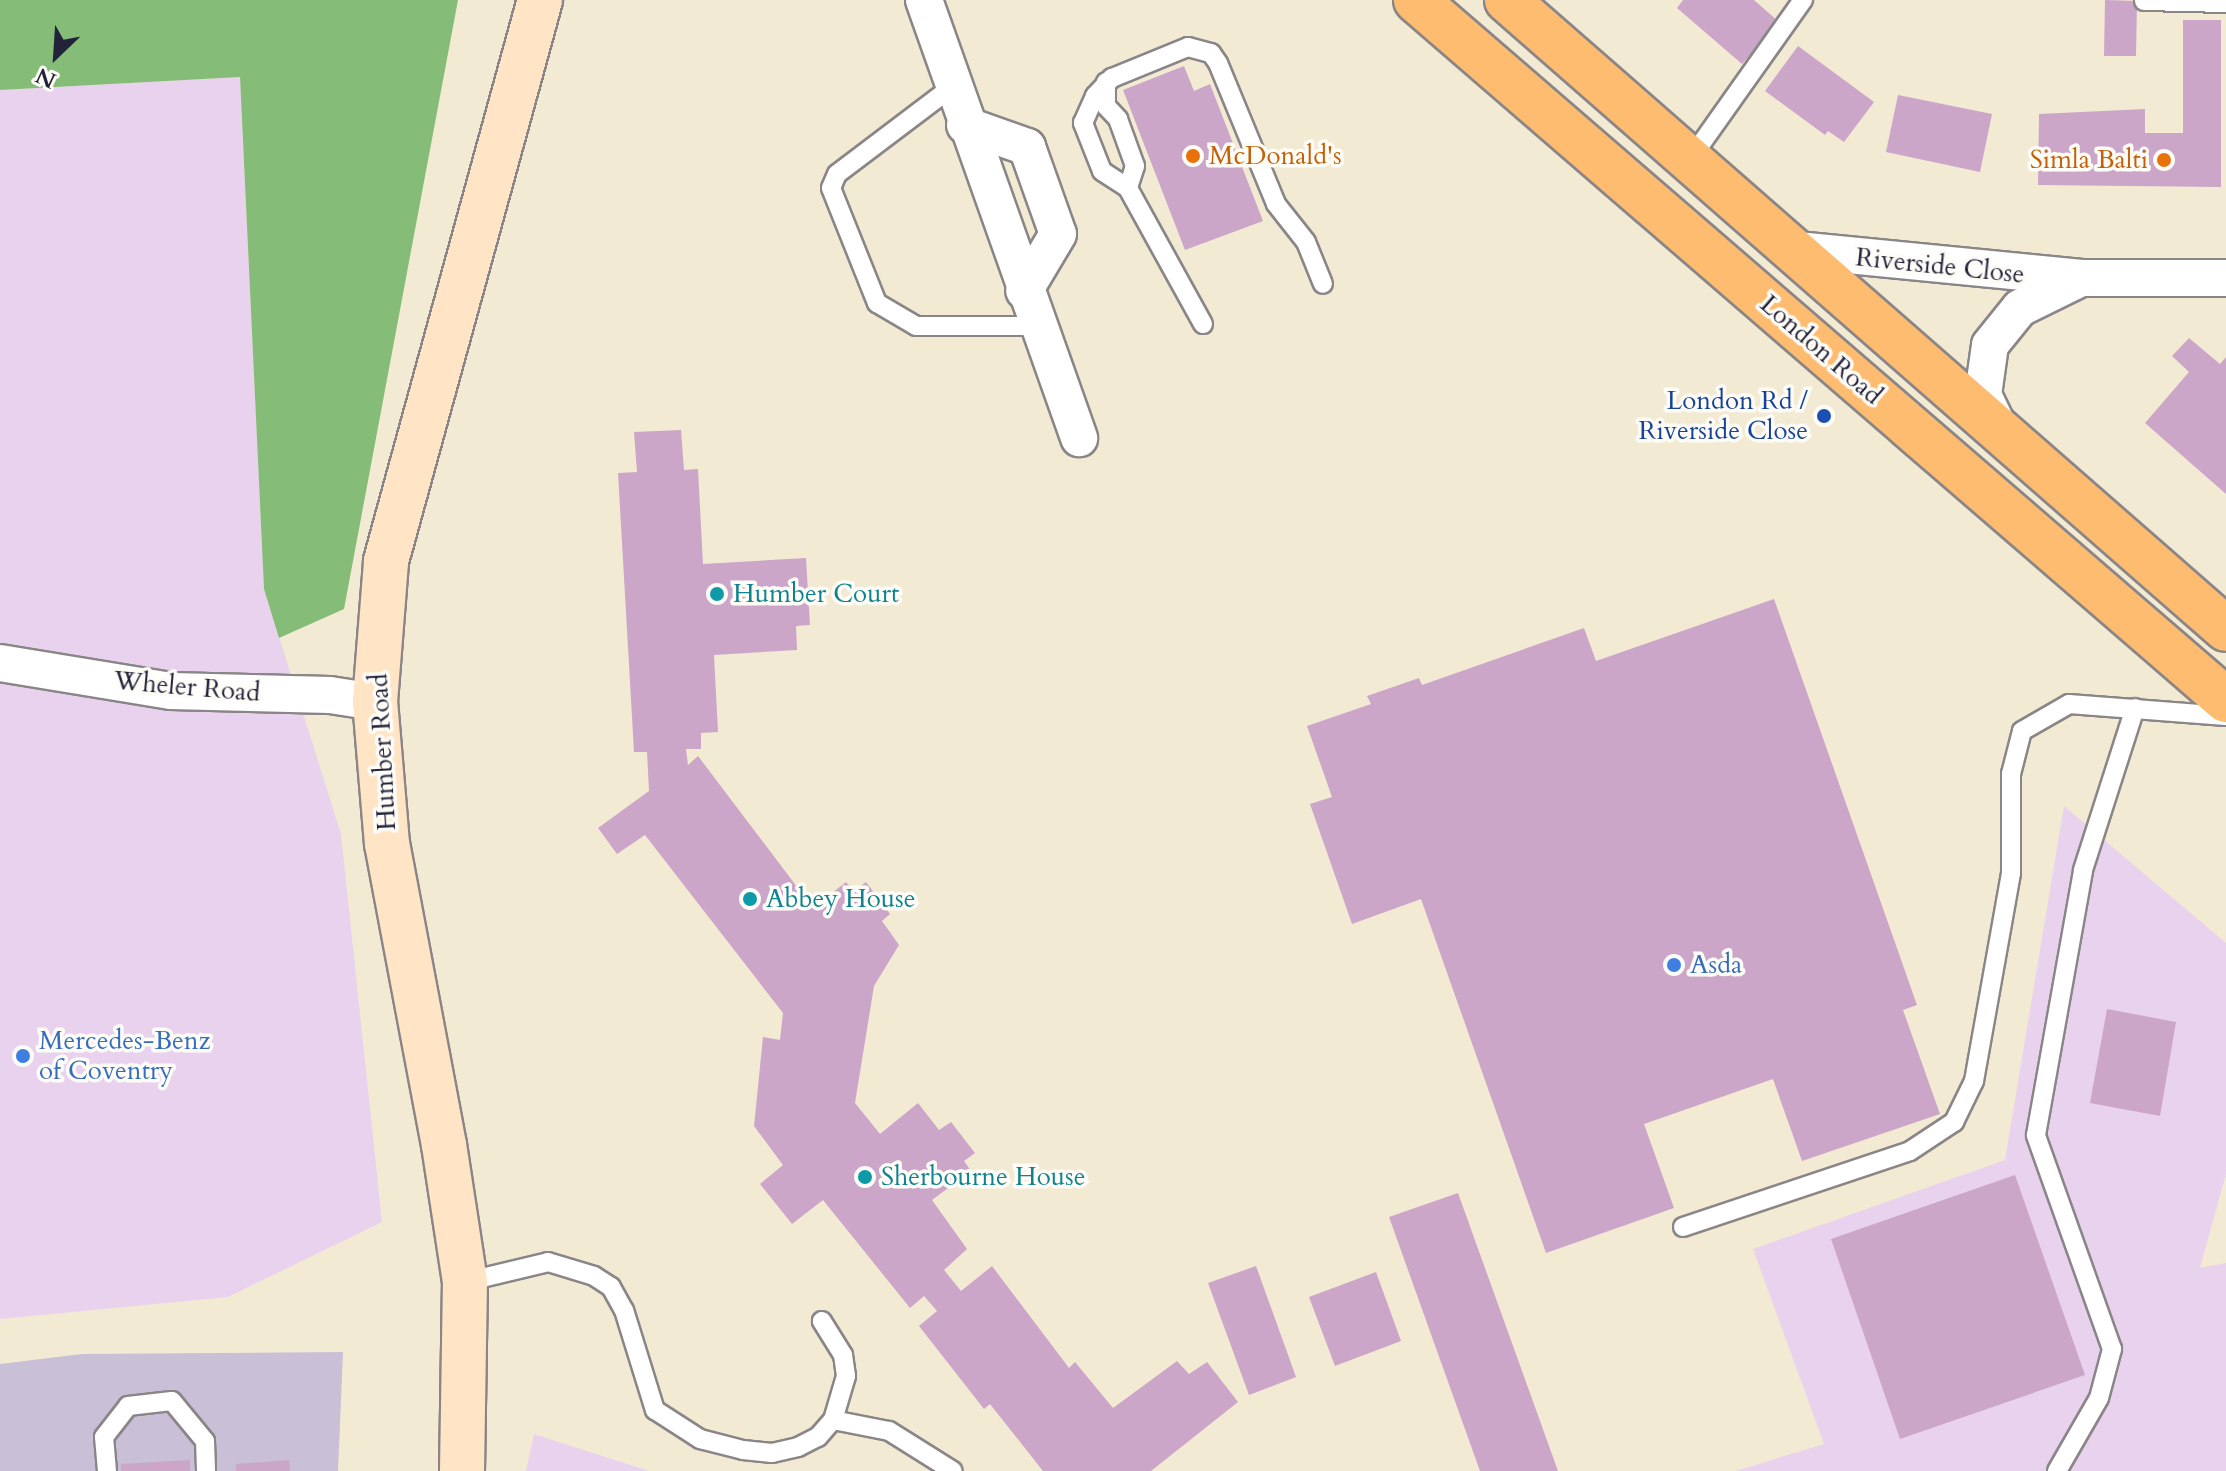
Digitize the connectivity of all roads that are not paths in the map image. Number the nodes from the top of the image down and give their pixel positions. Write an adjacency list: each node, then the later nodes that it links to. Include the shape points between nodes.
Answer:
1 (540, 0): 9 (main road, Humber Road)
2 (554, 0): 9 (main road, Humber Road)
3 (924, 0): 11 (street)
4 (1416, 0): 26 (main road, London Road)
5 (1507, 0): 13 (main road)
6 (1803, 0): 13 (lane)
7 (2144, 1): 8 (lane)
8 (2226, 3)
9 (529, 46): 27 (main road, Humber Road, via 386,561)
10 (1106, 82): 14 (lane, via 1103,95 1135,166); 14 (lane, via 1083,123 1102,171); 18 (lane, via 1188,47 1211,53 1276,204 1306,242)
11 (952, 87): 12 (street); 21 (lane, via 837,174 831,188 877,303 916,326)
12 (965, 125): 19 (street); 19 (street, via 1027,147 1053,219 1058,234)
13 (1691, 158): 15 (main road)
14 (1128, 188): 20 (lane)
15 (1797, 250): 16 (street, Riverside Close); 22 (main road)
16 (2082, 278): 17 (street, Riverside Close); 22 (street, Riverside Close, via 2036,297 1998,330 1982,380 1988,411)
17 (2226, 278)
18 (1323, 284)
19 (1024, 291): 21 (street)
20 (1203, 324)
21 (1037, 326): 23 (street)
22 (2001, 432): 24 (main road)
23 (1079, 438)
24 (2226, 629)
25 (0, 663): 27 (street, Wheler Road, via 171,691 330,695)
26 (2226, 700)
27 (375, 702): 31 (main road, Humber Road, via 387,844)
28 (2135, 708): 29 (lane); 30 (lane, via 2069,704 2022,731 2011,774 2011,873 1974,1081 1954,1122 1910,1151); 38 (lane, via 2083,870 2036,1135 2112,1349 2099,1398)
29 (2226, 716)
30 (1683, 1227)
31 (465, 1282): 33 (lane, via 548,1262 611,1287 624,1310 655,1410 700,1439 772,1453 818,1437); 36 (main road, Humber Road)
32 (822, 1321): 33 (lane, via 843,1355 846,1376)
33 (833, 1420): 37 (lane, via 889,1431)
34 (107, 1471): 35 (lane, via 104,1437 128,1406 172,1401 205,1441)
35 (206, 1471)
36 (462, 1471)
37 (953, 1471)
38 (2057, 1471)

